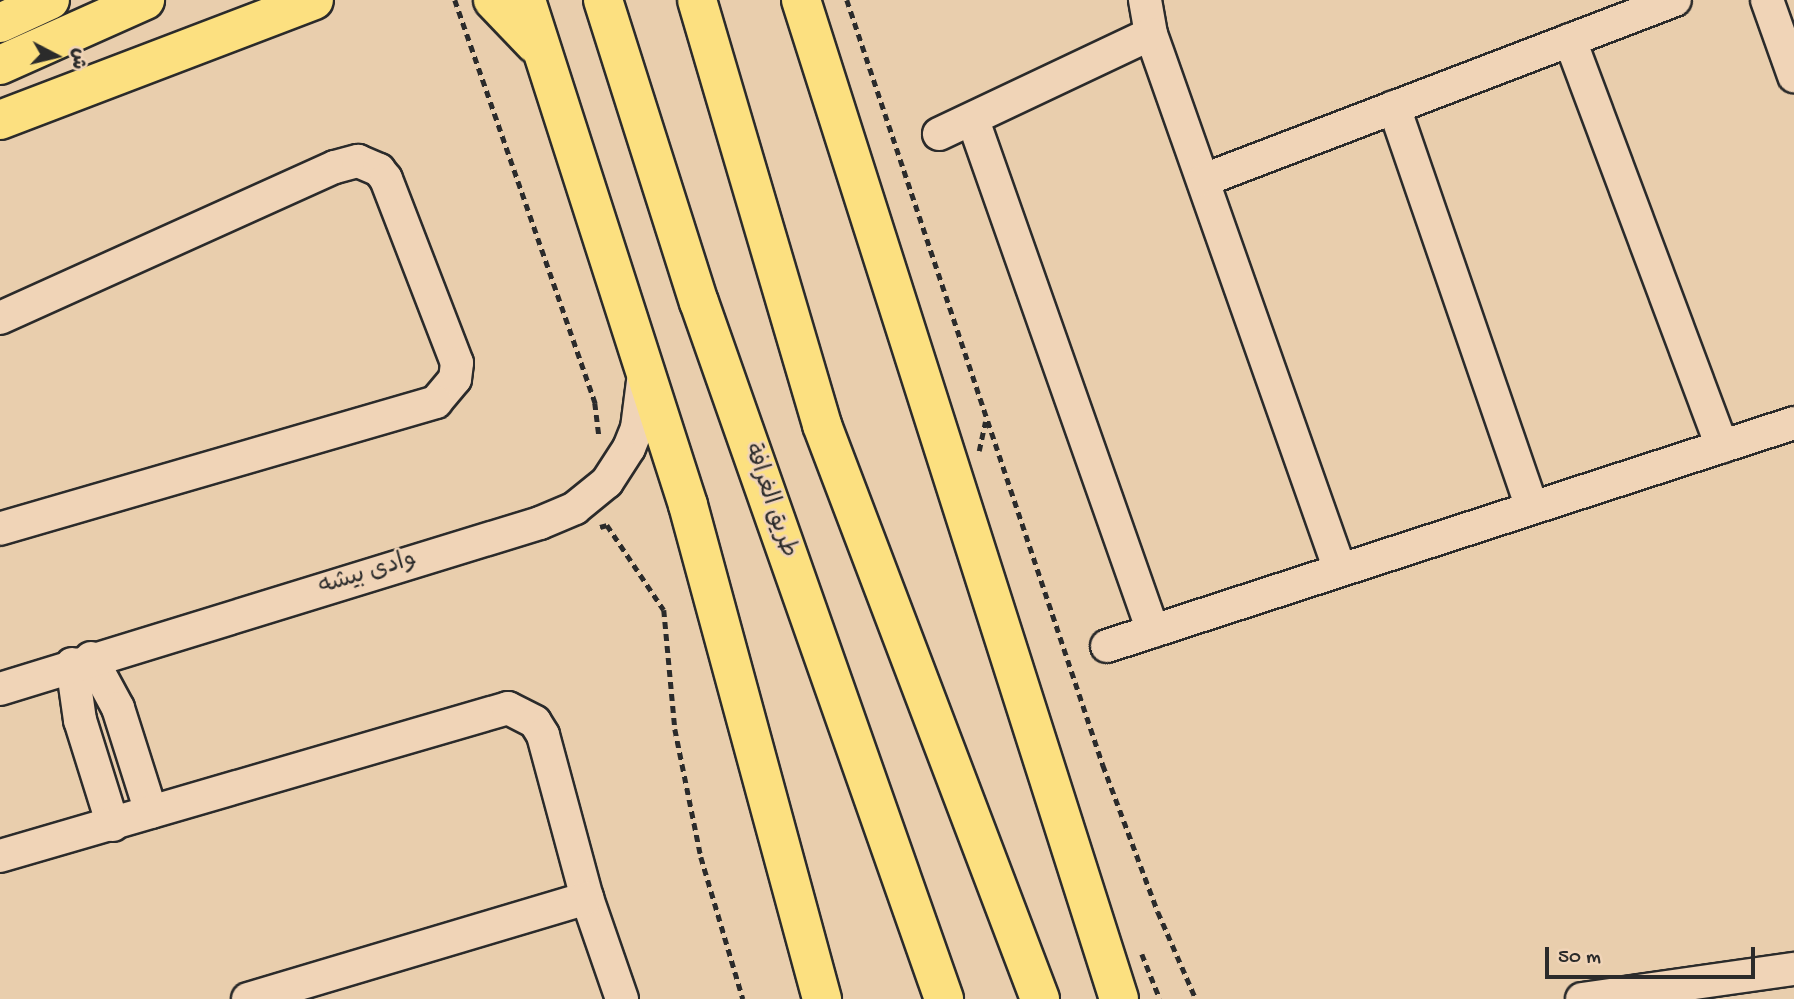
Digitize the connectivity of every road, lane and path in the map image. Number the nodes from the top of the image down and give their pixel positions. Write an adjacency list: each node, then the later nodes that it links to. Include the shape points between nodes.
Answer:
1 (50, 0): 14 (main road)
2 (145, 0): 18 (main road)
3 (314, 0): 21 (main road)
4 (493, 0): 17 (main road)
5 (526, 0): 17 (main road)
6 (603, 0): 46 (main road, طريق الغرافة, via 699,302)
7 (697, 0): 43 (main road, via 822,425)
8 (847, 0): 47 (path, via 1103,765)
9 (1121, 0): 15 (street)
10 (1145, 0): 15 (street)
11 (1675, 0): 16 (street)
12 (1768, 0): 19 (street)
13 (809, 11): 41 (main road)
14 (0, 23)
15 (1151, 34): 22 (street); 24 (street)
16 (1570, 40): 20 (street); 28 (street)
17 (545, 56): 26 (main road)
18 (0, 65)
19 (1794, 76)
20 (1394, 107): 24 (street); 29 (street)
21 (0, 120)
22 (973, 120): 23 (street); 32 (street)
23 (939, 134)
24 (1204, 180): 31 (street)
25 (0, 318): 30 (street, via 335,167 358,161 379,170 386,179 457,363 455,379 436,402)
26 (644, 364): 34 (street, وادى بيشه, via 637,428 620,466 592,496 540,523); 42 (main road)
27 (1794, 423): 28 (street)
28 (1722, 446): 29 (street)
29 (1532, 507): 31 (street)
30 (0, 530)
31 (1340, 570): 32 (street)
32 (1153, 631): 33 (street)
33 (1107, 646)
34 (82, 661): 35 (street, وادى بيشه); 36 (street, via 118,708); 37 (street, via 80,720)
35 (0, 689)
36 (151, 812): 37 (street); 39 (street, via 508,708 529,717 542,735)
37 (113, 825): 38 (street)
38 (0, 856)
39 (587, 898): 44 (street); 45 (street)
40 (1794, 972): 48 (street)
41 (1113, 991)
42 (825, 994)
43 (1038, 994)
44 (248, 999)
45 (622, 999)
46 (944, 999)
47 (1196, 999)
48 (1581, 999)

